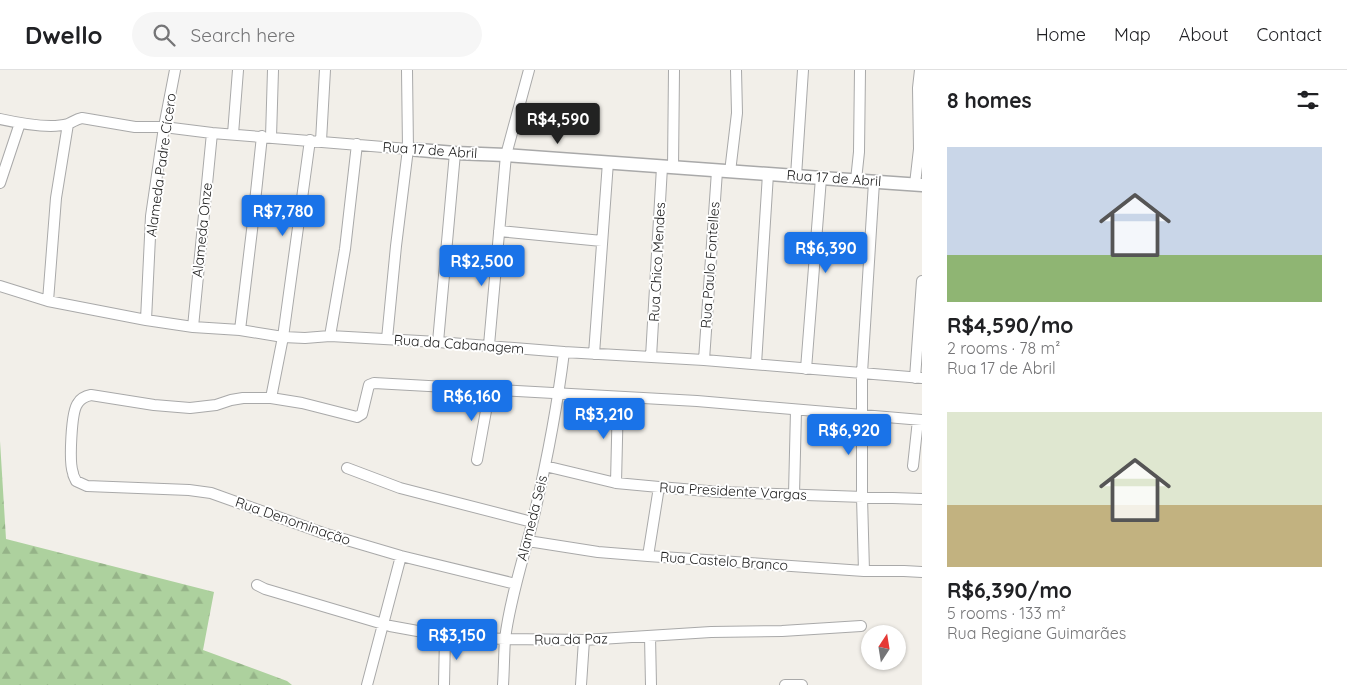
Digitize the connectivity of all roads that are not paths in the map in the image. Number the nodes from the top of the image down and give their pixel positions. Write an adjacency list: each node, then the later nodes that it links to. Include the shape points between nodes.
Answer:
1 (175, 70): 15 (street, Alameda Padre Cícero)
2 (238, 70): 17 (street)
3 (273, 70): 18 (street)
4 (325, 70): 20 (street)
5 (407, 70): 22 (street)
6 (529, 70): 24 (street)
7 (674, 70): 26 (street, Rua Chico Mendes)
8 (736, 70): 28 (street, via 737,113)
9 (803, 70): 30 (street)
10 (860, 70): 32 (street)
11 (920, 70): 35 (street)
12 (0, 119): 13 (street, Rua 17 de Abril)
13 (20, 123): 14 (street, Rua 17 de Abril); 34 (street)
14 (68, 124): 15 (street, Rua 17 de Abril, via 82,118 135,127); 40 (street, via 56,198)
15 (164, 128): 16 (street, Rua 17 de Abril); 41 (street, Alameda Padre Cícero, via 151,216)
16 (212, 133): 17 (street, Rua 17 de Abril); 42 (street, Alameda Onze)
17 (233, 134): 18 (street, Rua 17 de Abril)
18 (266, 136): 19 (street, Rua 17 de Abril); 43 (street)
19 (310, 140): 20 (street, Rua 17 de Abril); 45 (street)
20 (321, 141): 21 (street, Rua 17 de Abril)
21 (357, 144): 22 (street, Rua 17 de Abril); 44 (street, via 345,249)
22 (408, 148): 23 (street, Rua 17 de Abril); 46 (street)
23 (454, 153): 24 (street, Rua 17 de Abril); 47 (street)
24 (506, 155): 25 (street, Rua 17 de Abril); 36 (street)
25 (608, 162): 26 (street, Rua 17 de Abril); 37 (street)
26 (667, 167): 27 (street, Rua 17 de Abril); 51 (street, Rua Chico Mendes)
27 (717, 171): 28 (street, Rua 17 de Abril); 52 (street, Rua Paulo Fontelles)
28 (730, 172): 29 (street, Rua 17 de Abril)
29 (768, 174): 30 (street, Rua 17 de Abril); 53 (street)
30 (796, 176): 31 (street, Rua 17 de Abril)
31 (821, 178): 32 (street, Rua 17 de Abril); 54 (street)
32 (856, 180): 33 (street, Rua 17 de Abril)
33 (874, 182): 35 (street, Rua 17 de Abril); 55 (street)
34 (0, 184)
35 (919, 184)
36 (500, 231): 37 (street); 48 (street)
37 (602, 241): 50 (street)
38 (922, 281): 56 (street)
39 (0, 286): 40 (street, Rua da Cabanagem)
40 (48, 300): 41 (street, Rua da Cabanagem)
41 (146, 320): 42 (street, Rua da Cabanagem)
42 (193, 327): 43 (street, Rua da Cabanagem)
43 (240, 330): 45 (street, Rua da Cabanagem)
44 (330, 336): 45 (street, Rua da Cabanagem); 46 (street, Rua da Cabanagem)
45 (283, 337): 60 (street)
46 (387, 339): 47 (street, Rua da Cabanagem)
47 (438, 342): 48 (street, Rua da Cabanagem)
48 (489, 345): 49 (street, Rua da Cabanagem)
49 (564, 352): 50 (street, Rua da Cabanagem); 58 (street, Alameda Seis)
50 (594, 354): 51 (street, Rua da Cabanagem)
51 (651, 357): 52 (street, Rua da Cabanagem)
52 (704, 360): 53 (street, Rua da Cabanagem)
53 (756, 364): 54 (street, Rua da Cabanagem)
54 (806, 369): 55 (street, Rua da Cabanagem)
55 (862, 373): 56 (street, Rua da Cabanagem); 62 (street)
56 (918, 378)
57 (490, 389): 58 (street); 60 (street, via 374,383 367,389 362,414 357,417); 64 (street)
58 (559, 393): 59 (street); 65 (street, Alameda Seis)
59 (618, 397): 61 (street); 68 (street)
60 (271, 398): 75 (street, Rua Denominação, via 244,398 190,408 85,396 74,410 72,472 76,481 87,486 211,493 323,533)
61 (796, 410): 62 (street); 70 (street)
62 (862, 415): 63 (street); 71 (street)
63 (920, 420): 66 (street)
64 (478, 460)
65 (545, 466): 68 (street, Rua Presidente Vargas); 73 (street, Alameda Seis)
66 (913, 466)
67 (347, 468): 73 (street, via 400,488)
68 (616, 483): 69 (street, Rua Presidente Vargas)
69 (658, 487): 70 (street, Rua Presidente Vargas); 76 (street)
70 (794, 494): 71 (street, Rua Presidente Vargas)
71 (862, 497): 72 (street, Rua Presidente Vargas); 77 (street)
72 (922, 499)
73 (532, 522): 74 (street, Alameda Seis)
74 (528, 541): 76 (street, Rua Castelo Branco); 79 (street, Alameda Seis)
75 (401, 556): 79 (street, Rua Denominação); 81 (street)
76 (648, 556): 77 (street, Rua Castelo Branco)
77 (864, 571): 78 (street, Rua Castelo Branco)
78 (922, 572)
79 (516, 584): 85 (street, Alameda Seis)
80 (258, 585): 81 (street, Rua da Paz)
81 (383, 624): 83 (street, Rua da Paz); 87 (street)
82 (861, 626): 84 (street, Rua da Paz)
83 (445, 636): 85 (street, Rua da Paz); 88 (street)
84 (650, 636): 86 (street, Rua da Paz); 91 (street)
85 (505, 640): 86 (street, Rua da Paz); 89 (street, Alameda Seis)
86 (584, 640): 90 (street)
87 (367, 685)
88 (444, 685)
89 (503, 685)
90 (581, 685)
91 (651, 685)
92 (785, 685): 93 (street)
93 (802, 685)

